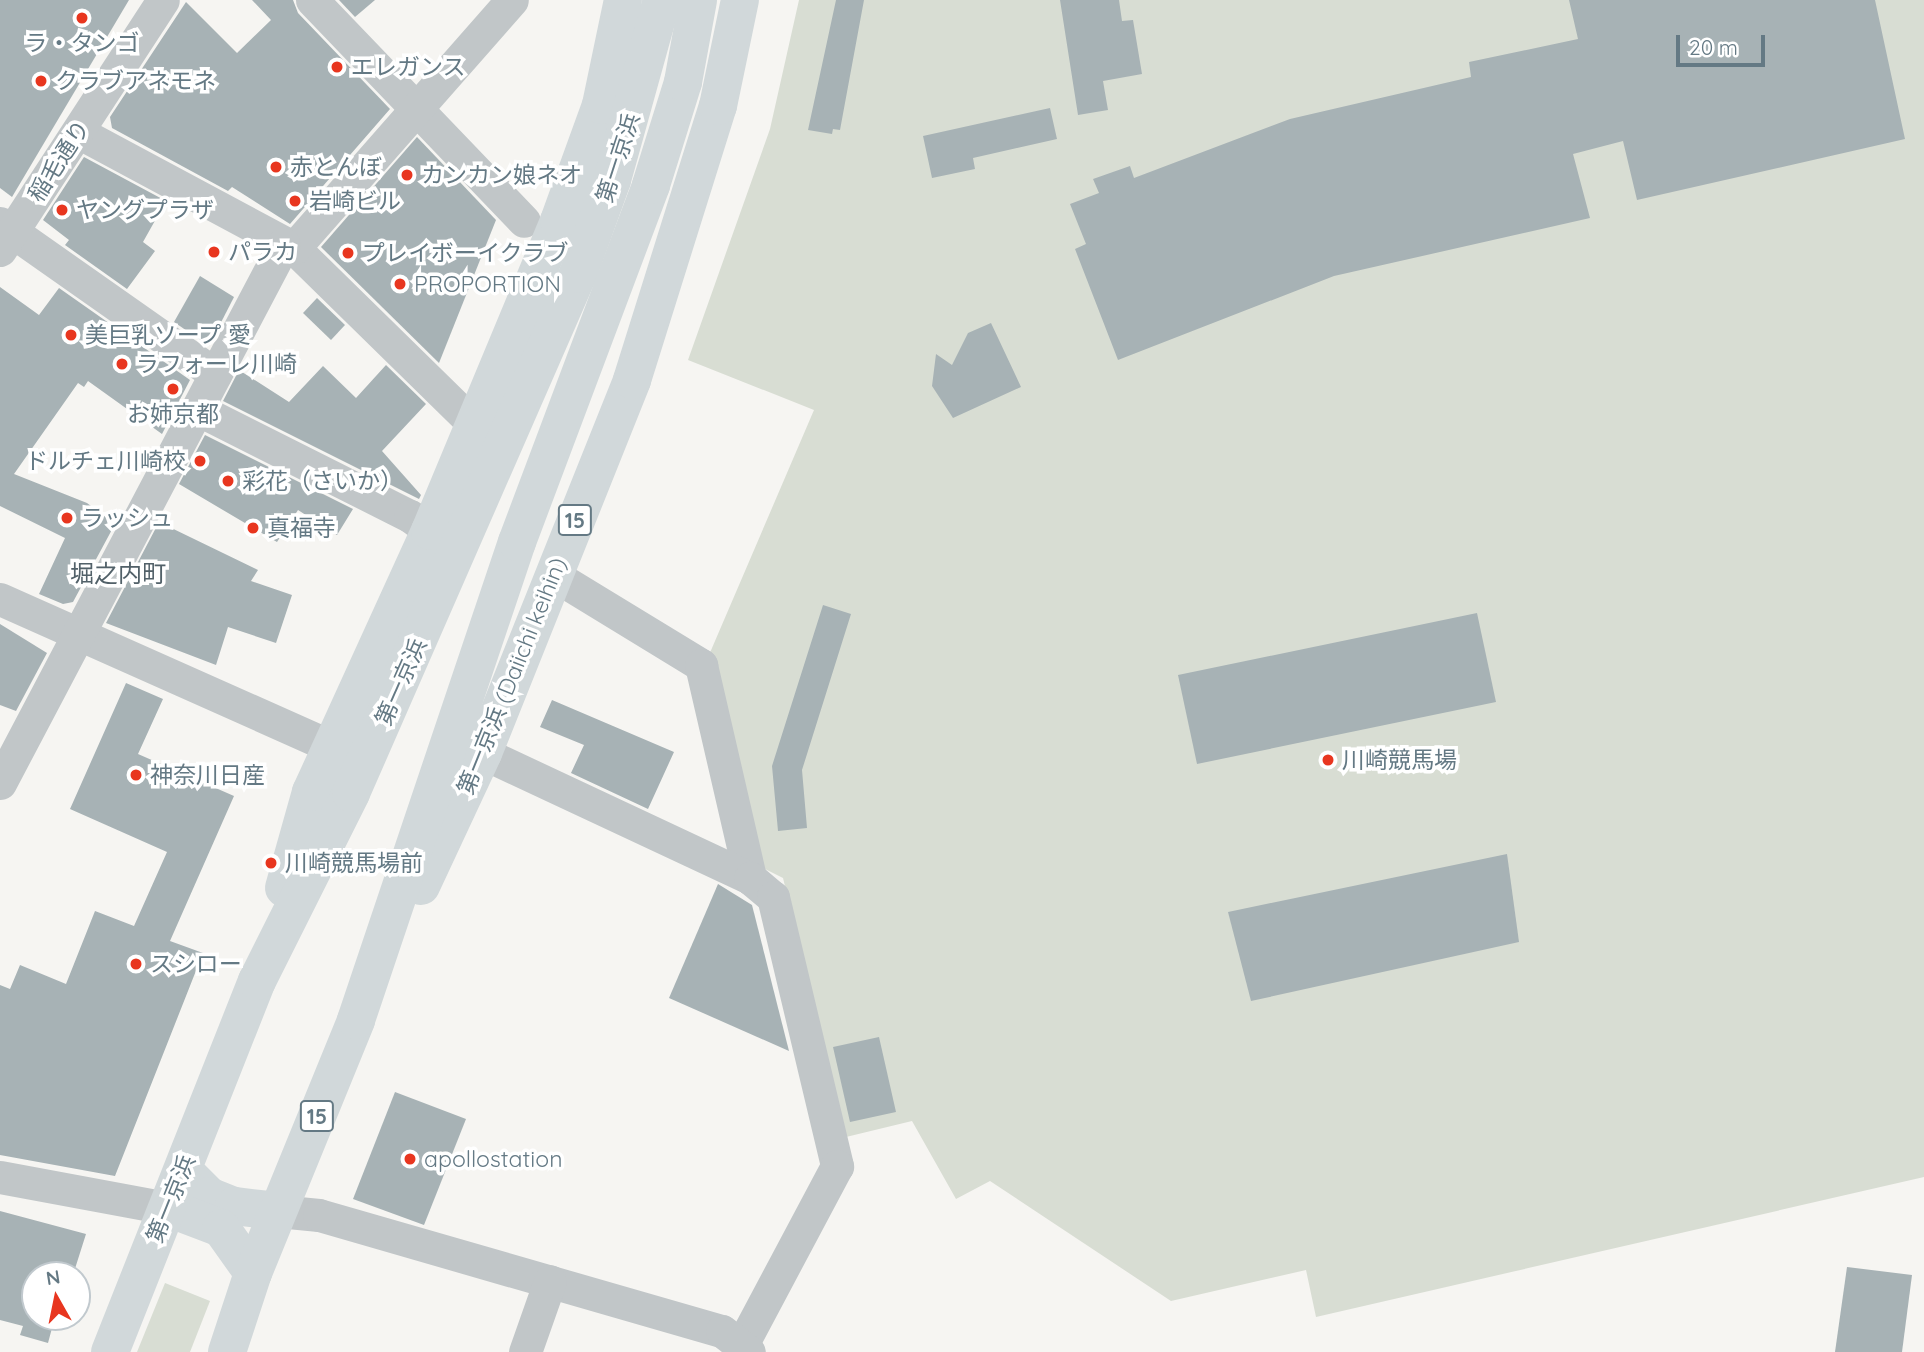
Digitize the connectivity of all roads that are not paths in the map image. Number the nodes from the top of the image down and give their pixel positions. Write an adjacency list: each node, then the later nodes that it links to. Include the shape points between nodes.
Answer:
1 (163, 0): 9 (street, 稲毛通り)
2 (312, 0): 8 (street)
3 (512, 0): 8 (street)
4 (623, 0): 15 (highway, via 601,105 559,222)
5 (662, 0): 24 (highway, 第一京浜, via 645,73 587,248 466,540 351,793)
6 (698, 0): 25 (highway, 第一京浜 / 15, via 683,82 624,259 517,542)
7 (740, 0): 17 (highway, 第一京浜 (Daiichi keihin) / 15, via 718,106 677,245 632,380)
8 (417, 112): 10 (street); 12 (street)
9 (78, 132): 11 (street, 稲毛通り); 12 (street)
10 (524, 221)
11 (4, 235): 13 (street)
12 (289, 246): 13 (street); 15 (street)
13 (215, 374): 14 (street)
14 (197, 409): 16 (street, via 410,516); 19 (street)
15 (473, 423): 16 (highway)
16 (430, 531): 20 (highway)
17 (552, 574): 21 (highway, 第一京浜 (Daiichi keihin) / 15); 23 (street, via 701,665)
18 (0, 599): 19 (street)
19 (77, 634): 20 (street); 22 (street)
20 (334, 747): 24 (highway, via 311,792)
21 (483, 753): 23 (street); 25 (highway, 第一京浜 (Daiichi keihin) / 15)
22 (0, 783)
23 (750, 878): 33 (street, via 773,897 837,1166)
24 (257, 981): 26 (highway, 第一京浜)
25 (356, 1020): 29 (highway, 第一京浜 / 15)
26 (185, 1164): 28 (highway, 第一京浜); 29 (highway, via 194,1183 209,1196)
27 (0, 1177): 28 (street)
28 (168, 1208): 30 (highway, via 221,1228); 34 (highway, 第一京浜)
29 (278, 1211): 30 (highway, 第一京浜 / 15); 31 (street, via 319,1215)
30 (253, 1273): 35 (highway, 第一京浜 / 15)
31 (550, 1281): 32 (street); 36 (street)
32 (690, 1337): 33 (street, via 722,1331)
33 (745, 1349)
34 (110, 1352)
35 (227, 1352)
36 (525, 1352)

